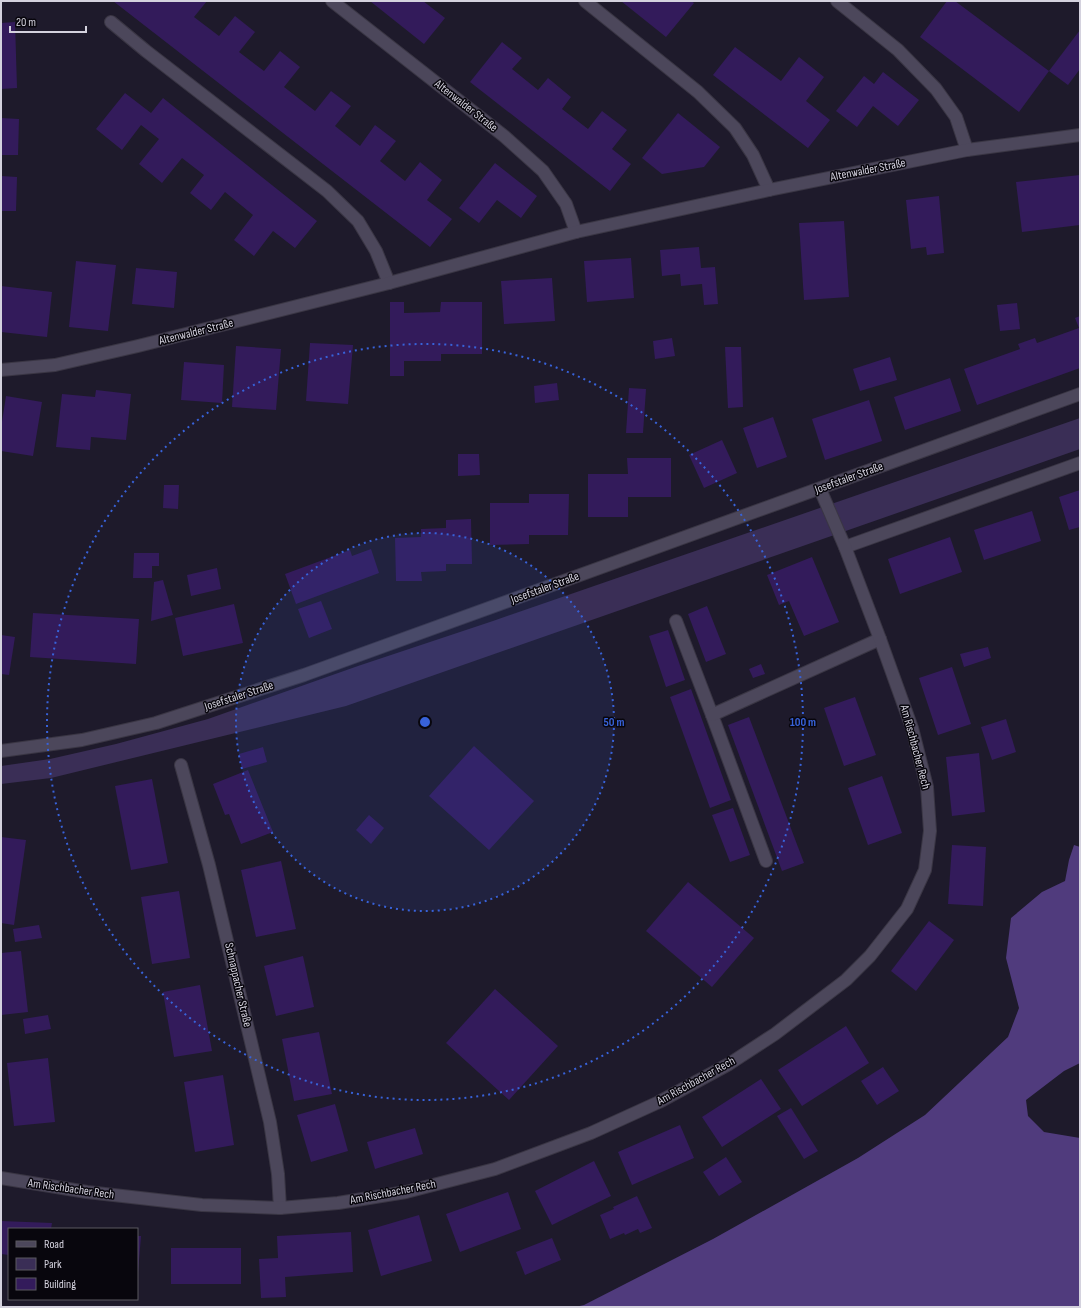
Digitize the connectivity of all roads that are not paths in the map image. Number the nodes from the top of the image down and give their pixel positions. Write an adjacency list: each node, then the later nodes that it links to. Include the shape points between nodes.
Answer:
1 (332, 1): 8 (street, Altenwalder Straße, via 504,136 543,171 566,204)
2 (585, 1): 7 (street, via 698,92 735,128 753,155)
3 (837, 1): 6 (street, via 898,50 936,89 956,117)
4 (111, 22): 9 (street, via 327,191 358,220 376,250)
5 (1080, 135): 6 (street, Altenwalder Straße)
6 (967, 150): 7 (street, Altenwalder Straße)
7 (769, 190): 8 (street, Altenwalder Straße)
8 (576, 232): 9 (street, Altenwalder Straße)
9 (389, 283): 10 (street, Altenwalder Straße, via 54,365)
10 (1, 370)
11 (1080, 394): 13 (street, Josefstaler Straße)
12 (1080, 463): 14 (street)
13 (820, 489): 14 (street, Am Rischbacher Rech); 18 (street, Josefstaler Straße, via 304,675 156,723 82,740)
14 (845, 547): 16 (street, Am Rischbacher Rech)
15 (676, 621): 17 (street)
16 (880, 640): 17 (street); 22 (street, Am Rischbacher Rech, via 912,728 927,787 930,831 925,870 907,909 870,956 846,980 775,1034 729,1064 659,1102 591,1133 495,1169 406,1192 338,1203)
17 (712, 715): 20 (street)
18 (1, 751)
19 (180, 765): 22 (street, Schnappacher Straße, via 211,872 270,1122)
20 (766, 861)
21 (1, 1178): 22 (street, Am Rischbacher Rech, via 87,1192 194,1204)
22 (280, 1208)

